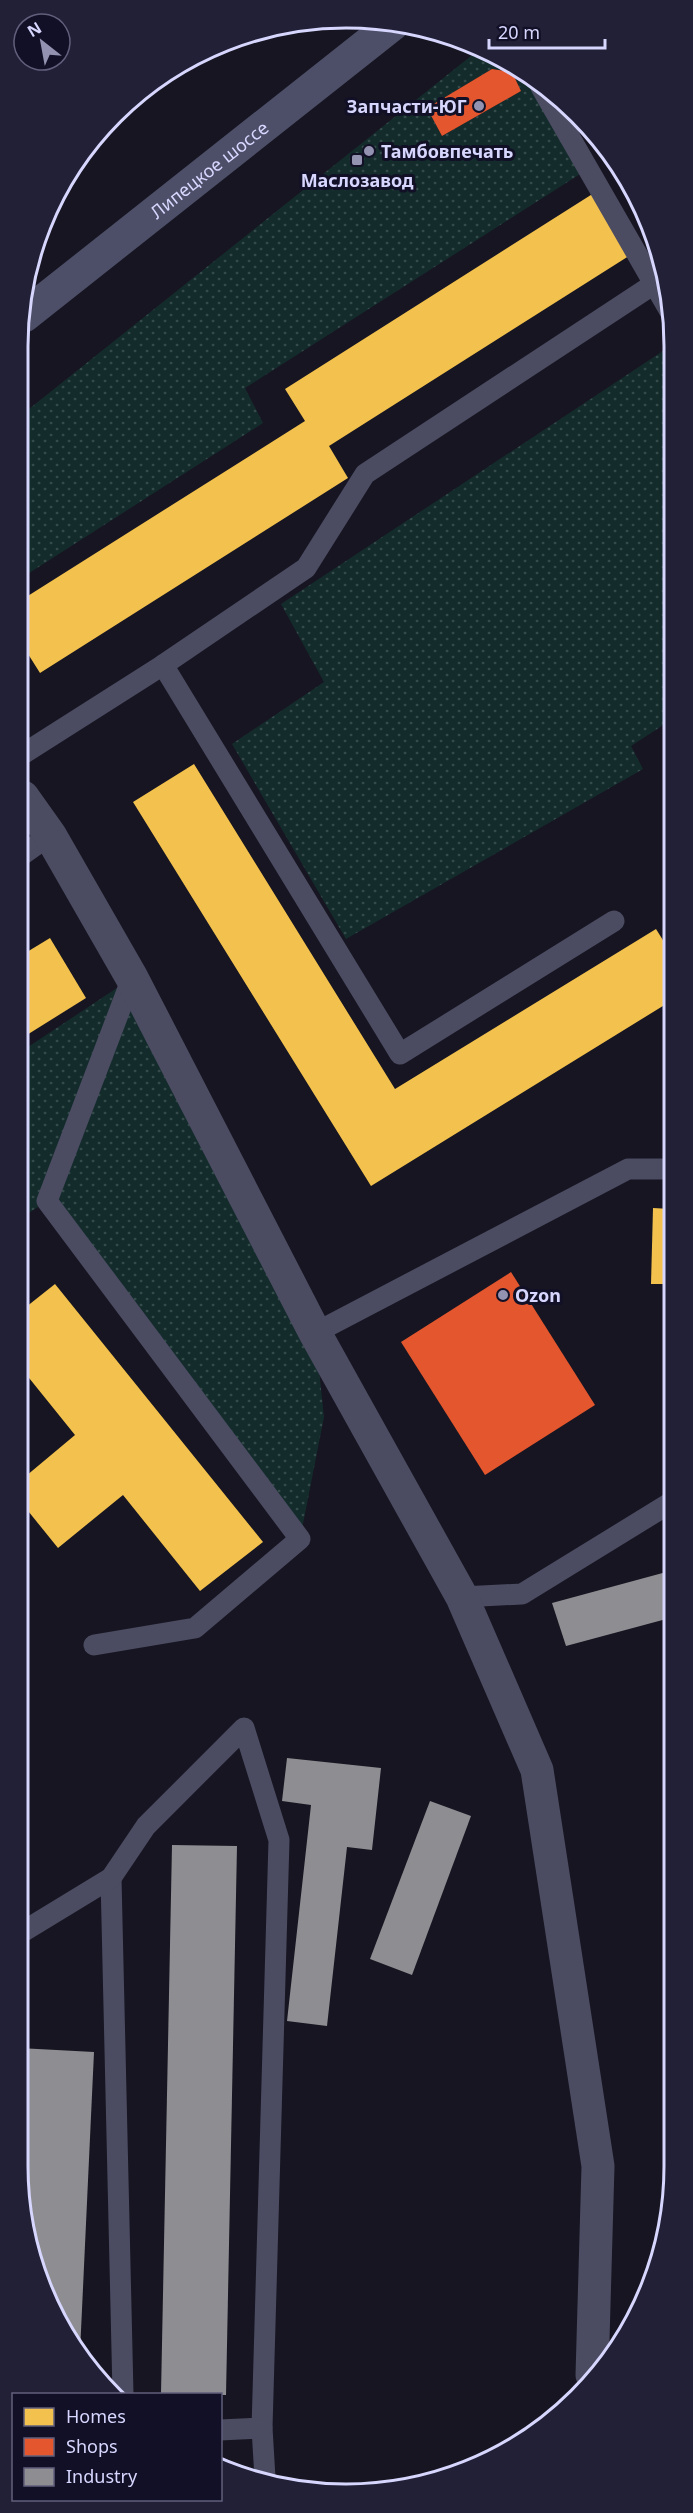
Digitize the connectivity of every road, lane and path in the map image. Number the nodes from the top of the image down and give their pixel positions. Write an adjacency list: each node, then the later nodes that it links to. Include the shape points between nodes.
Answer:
1 (385, 31): 5 (main road, Липецкое шоссе)
2 (549, 102): 3 (lane)
3 (654, 284): 4 (lane); 6 (lane, via 365,474 306,568)
4 (660, 294)
5 (30, 311)
6 (163, 665): 7 (lane); 11 (lane, via 400,1054)
7 (28, 751)
8 (28, 805): 9 (street)
9 (50, 835): 10 (lane); 12 (street)
10 (28, 851)
11 (614, 921)
12 (132, 978): 14 (street); 17 (lane, via 47,1201 300,1539 195,1628)
13 (664, 1169): 14 (lane, via 628,1169)
14 (315, 1333): 16 (street)
15 (664, 1507): 16 (lane, via 522,1594)
16 (462, 1597): 20 (street, via 537,1770 598,2166)
17 (94, 1645)
18 (111, 1878): 19 (lane); 21 (lane); 22 (lane, via 146,1826 244,1728 279,1840)
19 (28, 1929)
20 (592, 2368)
21 (123, 2392)
22 (262, 2428): 23 (lane); 24 (lane)
23 (222, 2430)
24 (265, 2474)

